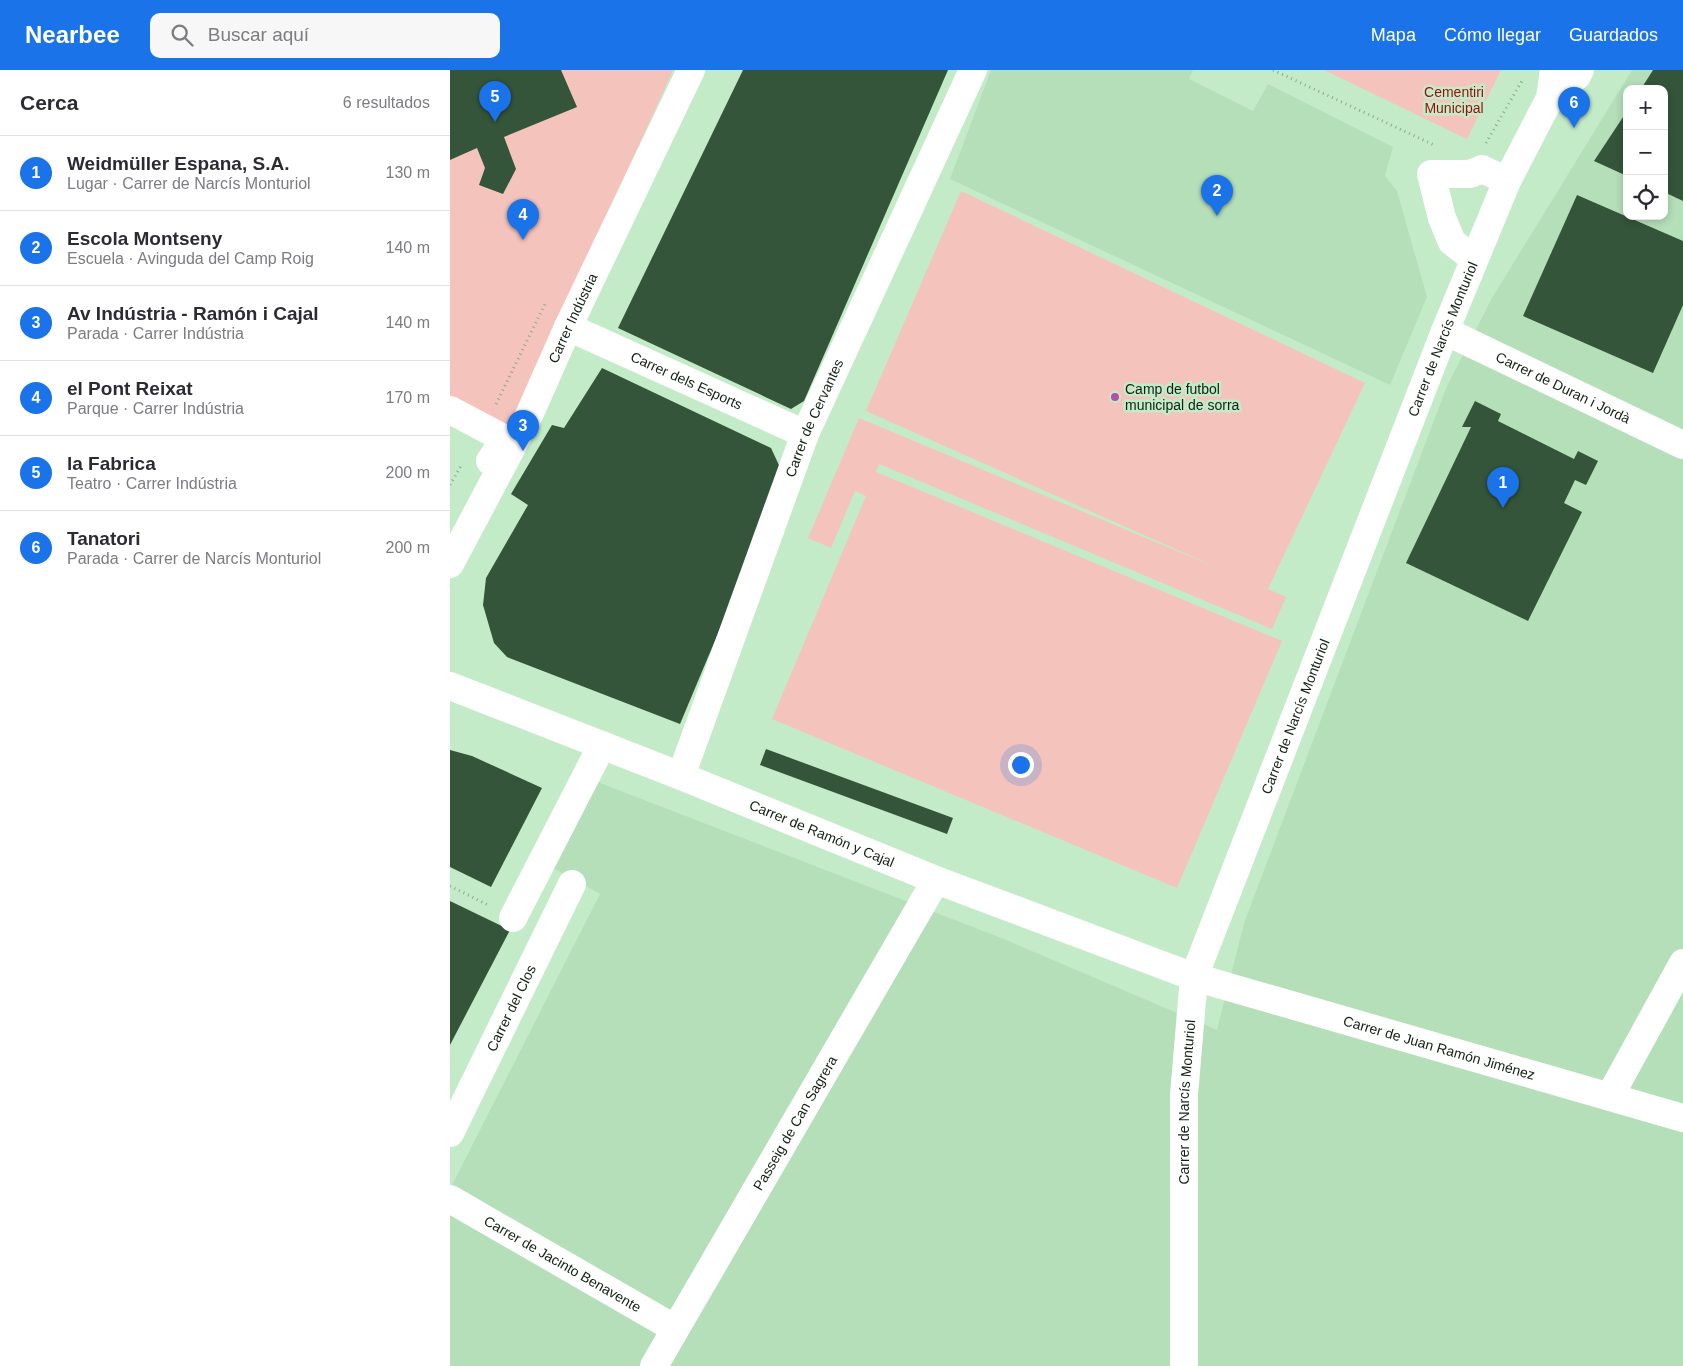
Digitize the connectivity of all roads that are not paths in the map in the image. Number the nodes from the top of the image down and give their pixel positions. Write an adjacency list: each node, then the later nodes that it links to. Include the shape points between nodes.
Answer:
1 (691, 70): 8 (street, Carrer Indústria)
2 (973, 70): 11 (street, Carrer de Cervantes)
3 (1554, 70): 5 (street, Carrer de Narcís Monturiol)
4 (1580, 70): 5 (street, Carrer de Narcís Monturiol)
5 (1550, 98): 6 (street, Carrer de Narcís Monturiol)
6 (1507, 181): 7 (street, Carrer de Narcís Monturiol); 7 (street, via 1482,169 1470,174 1423,170 1452,242)
7 (1474, 260): 9 (street, Carrer de Narcís Monturiol)
8 (568, 327): 11 (street, Carrer dels Esports); 14 (street, Carrer Indústria, via 530,413)
9 (1445, 331): 12 (street, Carrer de Duran i Jordà); 22 (street, Carrer de Narcís Monturiol)
10 (450, 410): 13 (street, via 505,439)
11 (805, 434): 17 (street, Carrer de Cervantes)
12 (1683, 445)
13 (450, 523)
14 (450, 564)
15 (450, 686): 16 (street, Carrer de Ramón y Cajal)
16 (602, 746): 17 (street, Carrer de Ramón y Cajal); 20 (street)
17 (681, 776): 18 (street, Carrer de Ramón y Cajal)
18 (936, 880): 22 (street, Carrer de Ramón y Cajal); 27 (street, Passeig de Can Sagrera)
19 (572, 884): 25 (street, Carrer del Clos)
20 (513, 918)
21 (1683, 963): 23 (street)
22 (1194, 977): 23 (street, Carrer de Juan Ramón Jiménez); 29 (street, Carrer de Narcís Monturiol, via 1184,1095)
23 (1610, 1096): 24 (street, Carrer de Juan Ramón Jiménez)
24 (1683, 1118)
25 (450, 1133)
26 (450, 1199): 27 (street, Carrer de Jacinto Benavente)
27 (674, 1328): 28 (street, Passeig de Can Sagrera)
28 (654, 1366)
29 (1184, 1366)

